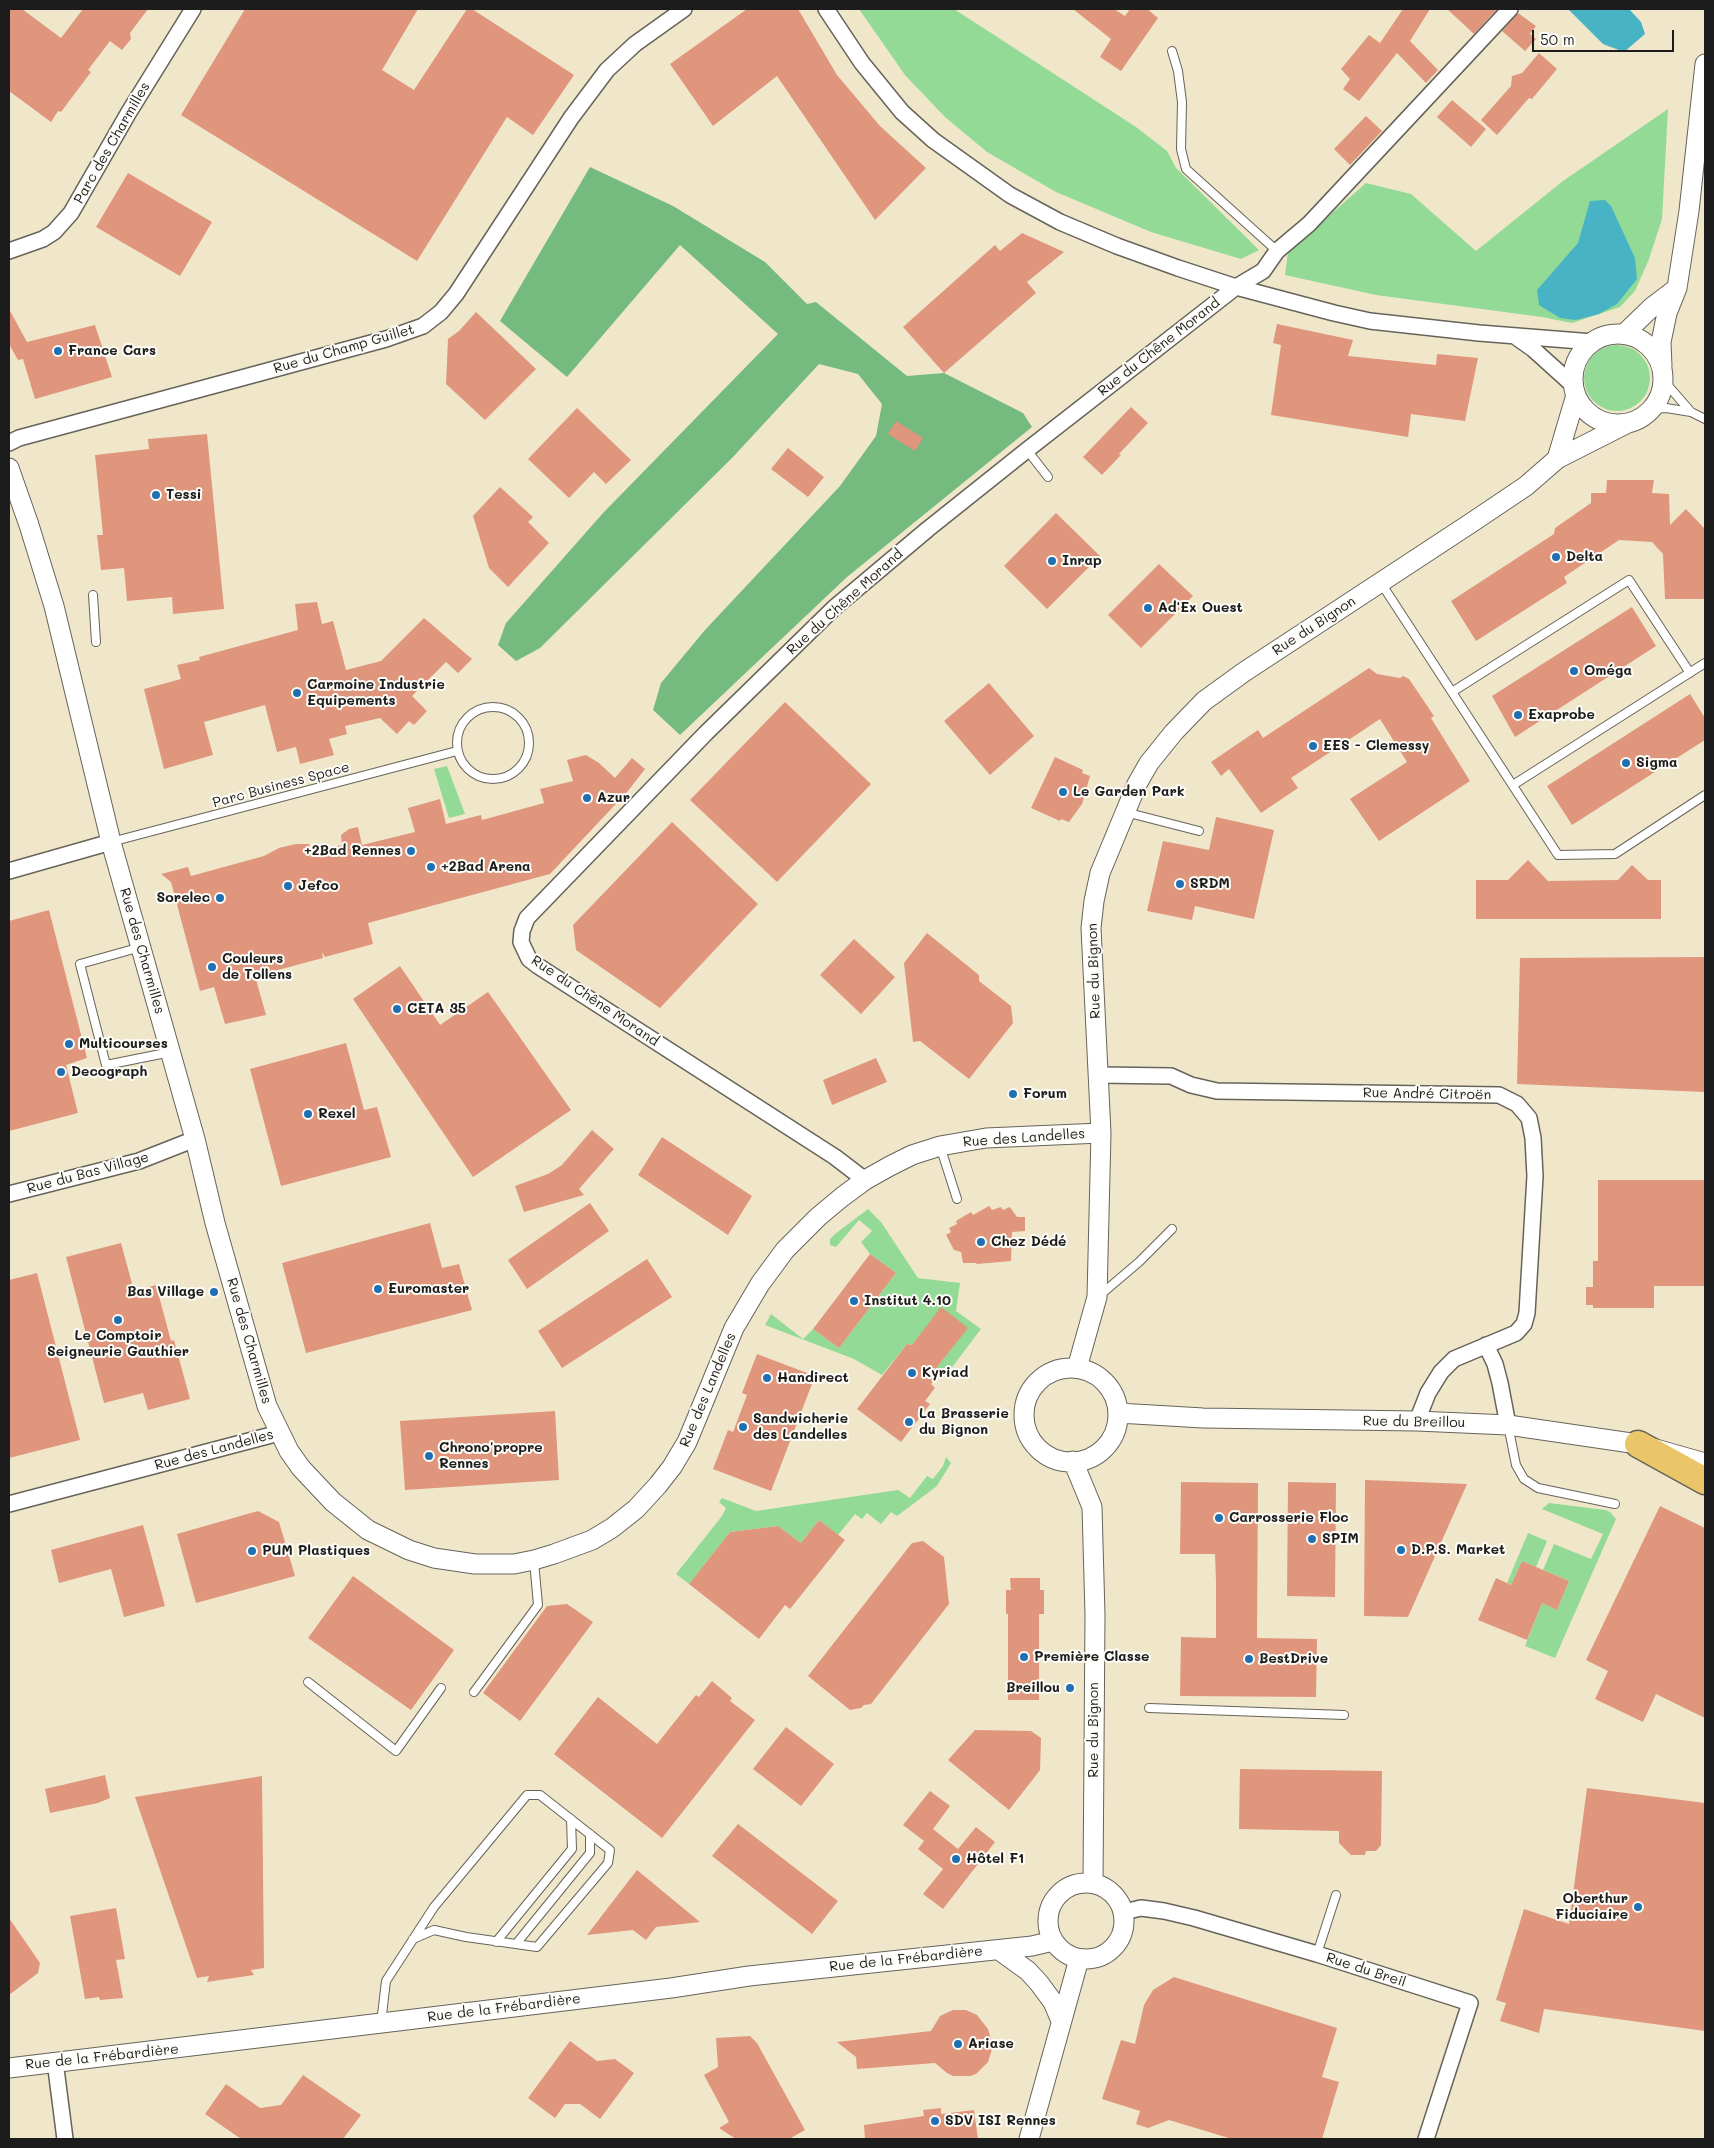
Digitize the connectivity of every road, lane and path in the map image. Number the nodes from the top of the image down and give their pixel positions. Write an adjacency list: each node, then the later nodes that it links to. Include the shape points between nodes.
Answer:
1 (193, 9): 7 (street, Parc des Charmilles, via 67,218 43,239)
2 (684, 9): 20 (street, Rue du Champ Guillet, via 635,44 607,70 571,118 456,294 441,312 422,326 386,339 57,427)
3 (826, 9): 9 (street, via 862,63 902,112 974,171 1060,222 1117,246)
4 (1510, 9): 8 (street, Rue du Chêne Morand, via 1309,224)
5 (1172, 51): 8 (lane, via 1182,102 1181,149 1186,169)
6 (1705, 64): 10 (street)
7 (9, 251)
8 (1277, 251): 9 (street, Rue du Chêne Morand, via 1263,271)
9 (1236, 287): 12 (street, via 1370,321); 21 (street, Rue du Chêne Morand)
10 (1677, 288): 11 (street); 14 (street, via 1661,342)
11 (1624, 334): 13 (street, via 1613,334); 14 (street, via 1643,341 1655,352)
12 (1516, 337): 13 (street); 15 (street, via 1533,349)
13 (1593, 342): 15 (street, via 1577,361)
14 (1663, 374): 16 (street, via 1660,396); 17 (lane)
15 (1575, 391): 19 (street, via 1588,413 1614,424); 22 (street)
16 (1652, 409): 17 (lane); 19 (street)
17 (1691, 412): 18 (lane)
18 (1705, 419)
19 (1628, 423): 22 (street, Rue du Bignon)
20 (9, 443)
21 (1027, 450): 24 (lane); 44 (street, Rue du Chêne Morand, via 834,608 543,900 527,918 522,931 521,942 525,952 538,966 836,1157)
22 (1557, 459): 25 (street, Rue du Bignon, via 1526,486)
23 (9, 468): 36 (street, Rue des Charmilles, via 54,606)
24 (1048, 477)
25 (1381, 583): 30 (lane); 34 (street, Rue du Bignon, via 1204,701 1149,763)
26 (93, 595): 27 (lane)
27 (96, 642)
28 (1705, 663): 29 (lane)
29 (1690, 673): 30 (lane, via 1629,580); 32 (lane)
30 (1452, 692): 32 (lane)
31 (457, 751): 31 (lane, via 469,771 479,777 503,778 514,773 528,754 527,730 512,712 488,706 467,717 460,727 456,738); 36 (lane, Parc Business Space)
32 (1513, 785): 33 (lane, via 1558,855 1615,854)
33 (1705, 795)
34 (1125, 812): 35 (lane); 40 (street, Rue du Bignon, via 1100,873 1091,928)
35 (1198, 831)
36 (111, 842): 37 (street); 38 (street, Rue des Charmilles)
37 (9, 871)
38 (141, 947): 39 (street, Rue des Charmilles); 39 (lane, via 80,964 106,1065)
39 (171, 1052): 42 (street, Rue des Charmilles)
40 (1098, 1074): 41 (street, Rue du Bignon); 49 (street, Rue André Citroën, via 1171,1076 1217,1091 1499,1095 1517,1104 1529,1118 1533,1138 1528,1313 1516,1334)
41 (1101, 1133): 43 (street, Rue des Landelles, via 986,1138); 48 (street, Rue du Bignon)
42 (195, 1139): 45 (street, Rue du Bas Village, via 139,1161); 54 (street, Rue des Charmilles, via 216,1229 267,1406)
43 (940, 1146): 44 (street, Rue des Landelles, via 912,1155); 46 (lane)
44 (865, 1180): 61 (street, Rue des Landelles, via 806,1229 785,1250 760,1284 734,1328 688,1442 658,1485 636,1509 612,1528 592,1540)
45 (9, 1194)
46 (957, 1199)
47 (1172, 1229): 48 (lane)
48 (1097, 1297): 50 (street, Rue du Bignon)
49 (1486, 1345): 52 (street, Rue André Citroën, via 1454,1359 1440,1372); 53 (street, via 1498,1374)
50 (1077, 1368): 51 (street, via 1101,1378 1116,1400); 56 (street, via 1063,1368 1038,1380 1028,1398 1024,1418 1027,1432 1035,1445 1052,1457)
51 (1118, 1413): 52 (street, Rue du Breillou, via 1203,1418); 56 (street, via 1113,1434 1100,1452)
52 (1417, 1421): 53 (street, Rue du Breillou)
53 (1508, 1425): 55 (street, Rue du Breillou); 60 (lane, via 1516,1465 1524,1479 1538,1488)
54 (279, 1432): 59 (street, Rue des Landelles); 61 (street, Rue des Landelles, via 302,1468 324,1494 350,1517 388,1540 417,1553 454,1562 493,1565)
55 (1638, 1444): 57 (street, Rue du Breillou); 58 (highway)
56 (1073, 1462): 69 (street, Rue du Bignon, via 1092,1507 1095,1615)
57 (1705, 1463)
58 (1705, 1481)
59 (9, 1504)
60 (1615, 1504)
61 (534, 1560): 64 (lane, via 538,1605)
62 (308, 1682): 63 (lane, via 396,1751)
63 (440, 1688)
64 (474, 1692)
65 (1149, 1708): 66 (lane)
66 (1344, 1715)
67 (571, 1819): 68 (lane); 72 (lane, via 540,1794 527,1795 434,1907); 74 (lane, via 572,1849)
68 (590, 1834): 75 (lane, via 590,1853); 75 (lane, via 610,1850 608,1863 537,1947)
69 (1093, 1883): 71 (street, via 1113,1893); 73 (street, via 1069,1887 1051,1904 1048,1916)
70 (1336, 1895): 77 (lane)
71 (1124, 1912): 77 (street, Rue du Breil, via 1141,1908 1164,1911); 78 (street, via 1123,1931 1114,1947 1104,1955)
72 (413, 1939): 74 (lane, via 434,1930); 80 (lane, via 386,1982)
73 (1053, 1941): 76 (street, Rue de la Frébardière); 78 (street, via 1060,1949)
74 (496, 1942): 75 (lane)
75 (516, 1944)
76 (999, 1950): 79 (street, Rue de la Frébardière, via 1034,1977); 80 (street, Rue de la Frébardière, via 749,1976)
77 (1317, 1954): 85 (street, Rue du Breil, via 1470,2003)
78 (1079, 1959): 79 (street)
79 (1061, 2021): 84 (street)
80 (381, 2023): 81 (street, Rue de la Frébardière)
81 (55, 2061): 82 (street, Rue de la Frébardière); 83 (street)
82 (9, 2068)
83 (65, 2139)
84 (1029, 2139)
85 (1426, 2139)

